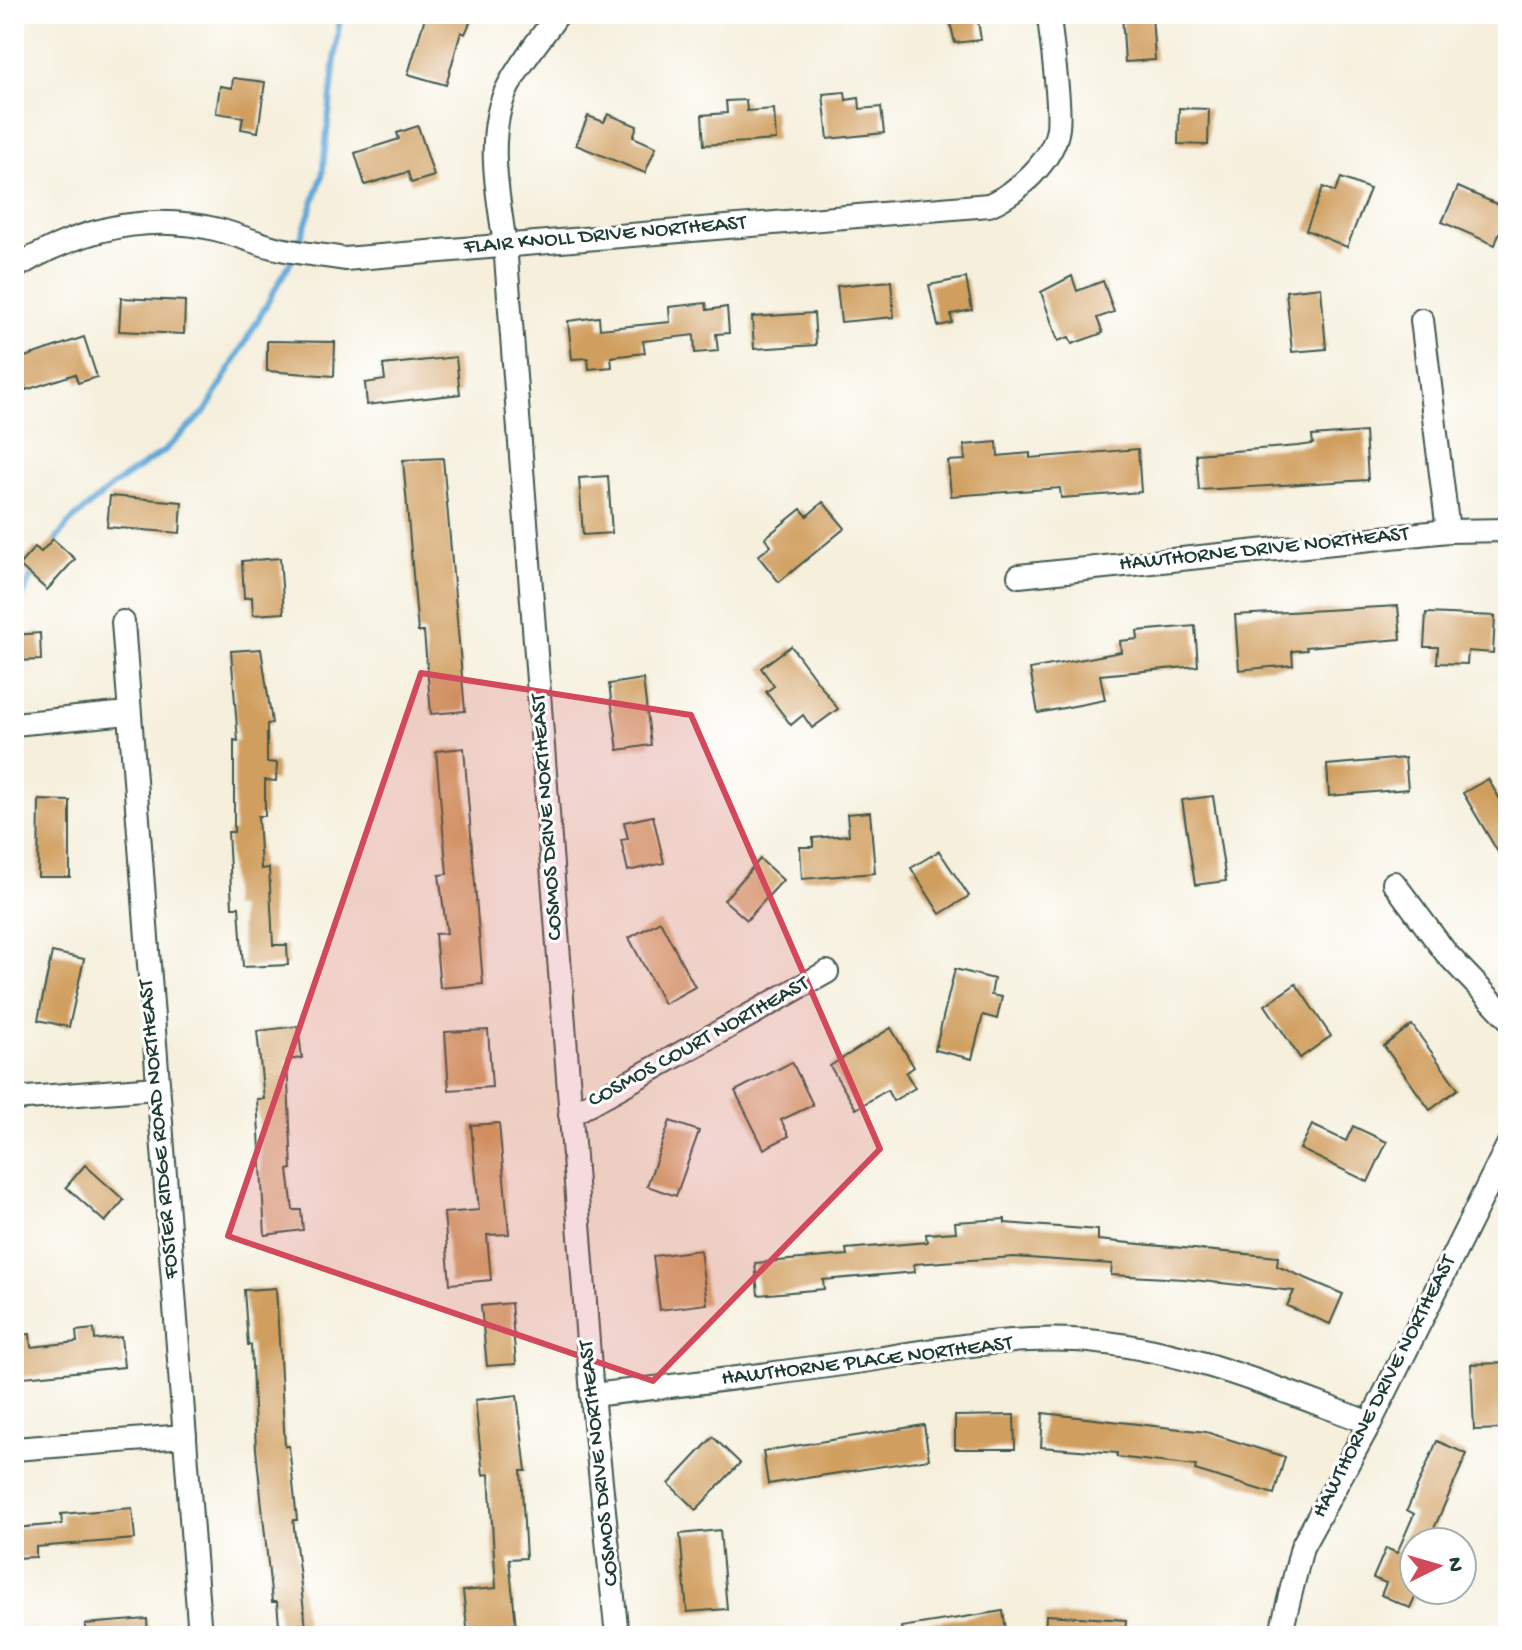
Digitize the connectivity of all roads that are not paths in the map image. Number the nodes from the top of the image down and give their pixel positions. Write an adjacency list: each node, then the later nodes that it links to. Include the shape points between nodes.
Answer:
1 (558, 14): 3 (street, COSMOS DRIVE NORTHEAST, via 507,87 498,118 497,188)
2 (1049, 14): 3 (street, FLAIR KNOLL DRIVE NORTHEAST, via 1058,128 1049,149 1006,198 989,205)
3 (505, 244): 4 (street, FLAIR KNOLL DRIVE NORTHEAST, via 345,259 273,247 217,229 150,221 102,227); 17 (street, COSMOS DRIVE NORTHEAST)
4 (14, 268)
5 (1422, 320): 7 (street)
6 (1508, 530): 7 (street, HAWTHORNE DRIVE NORTHEAST)
7 (1448, 531): 8 (street, HAWTHORNE DRIVE NORTHEAST)
8 (1019, 576)
9 (123, 622): 10 (street, FOSTER RIDGE ROAD NORTHEAST)
10 (128, 713): 11 (street); 15 (street, FOSTER RIDGE ROAD NORTHEAST)
11 (14, 724)
12 (1394, 883): 14 (street, via 1446,953)
13 (827, 972): 17 (street, COSMOS COURT NORTHEAST)
14 (1508, 1018)
15 (156, 1088): 16 (street); 21 (street, FOSTER RIDGE ROAD NORTHEAST)
16 (14, 1099)
17 (570, 1115): 19 (street, COSMOS DRIVE NORTHEAST)
18 (1508, 1145): 20 (street, HAWTHORNE DRIVE NORTHEAST)
19 (592, 1395): 20 (street, HAWTHORNE PLACE NORTHEAST, via 983,1343 1094,1341 1208,1364); 24 (street, COSMOS DRIVE NORTHEAST)
20 (1370, 1423): 25 (street, HAWTHORNE DRIVE NORTHEAST, via 1302,1547)
21 (185, 1436): 22 (street); 23 (street, FOSTER RIDGE ROAD NORTHEAST)
22 (14, 1449)
23 (200, 1636)
24 (617, 1636)
25 (1280, 1636)

